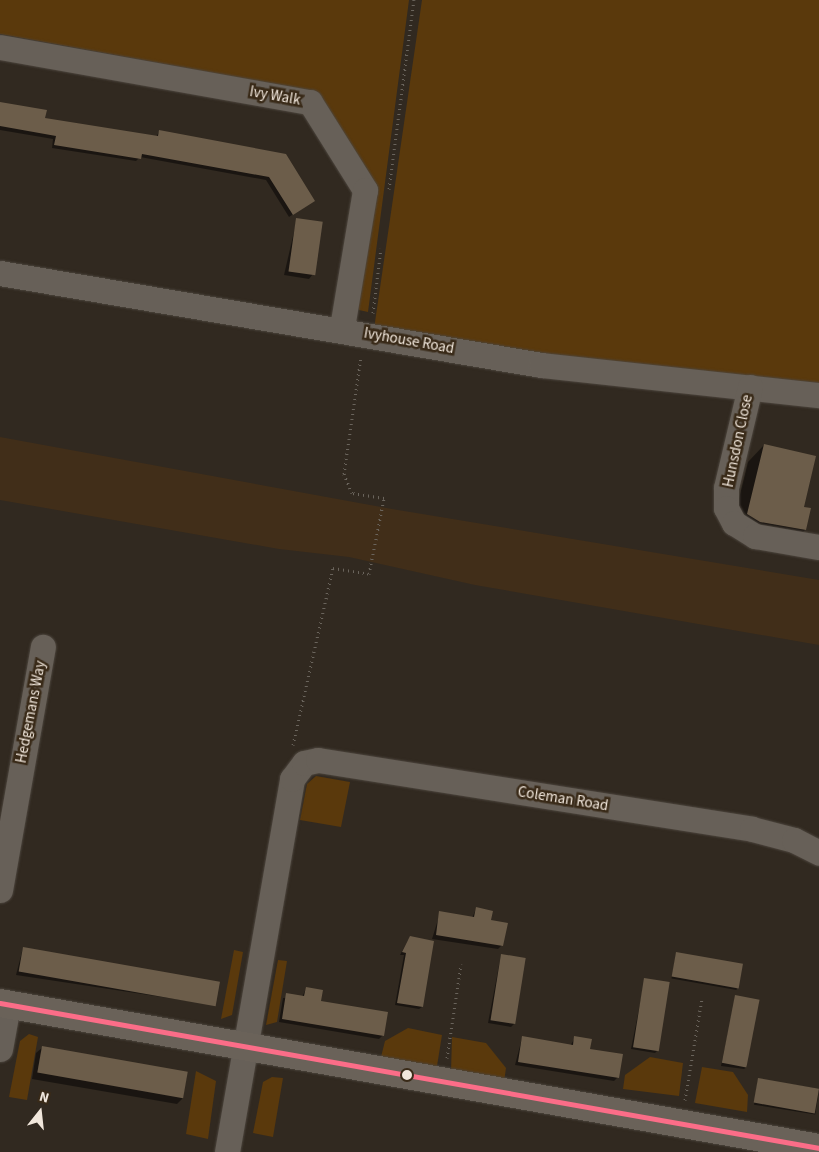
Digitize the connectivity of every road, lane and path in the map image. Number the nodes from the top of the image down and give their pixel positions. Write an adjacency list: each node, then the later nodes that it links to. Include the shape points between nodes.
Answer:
1 (414, 0): 3 (path)
2 (0, 47): 6 (street, Ivy Walk, via 310,102 365,190)
3 (388, 196)
4 (382, 246): 6 (path)
5 (0, 273): 6 (street, Ivyhouse Road)
6 (359, 332): 7 (street, Ivyhouse Road, via 542,365); 11 (path, via 344,474 352,492 384,498 369,574 333,568 291,741)
7 (750, 387): 8 (street, Ivyhouse Road); 9 (street, Hunsdon Close, via 726,488 726,508 734,523 755,536)
8 (819, 395)
9 (819, 547)
10 (43, 647): 12 (street, Hedgemans Way)
11 (304, 762): 13 (street, Coleman Road, via 318,760 752,829 794,840); 18 (street, via 292,778)
12 (9, 776): 14 (street, Hedgemans Way)
13 (819, 853)
14 (0, 890)
15 (461, 964): 20 (path)
16 (702, 998): 21 (path)
17 (4, 1004): 18 (street); 19 (street)
18 (243, 1047): 20 (street); 23 (street)
19 (0, 1049)
20 (443, 1083): 21 (street)
21 (681, 1125): 22 (street)
22 (819, 1148)
23 (227, 1152)

